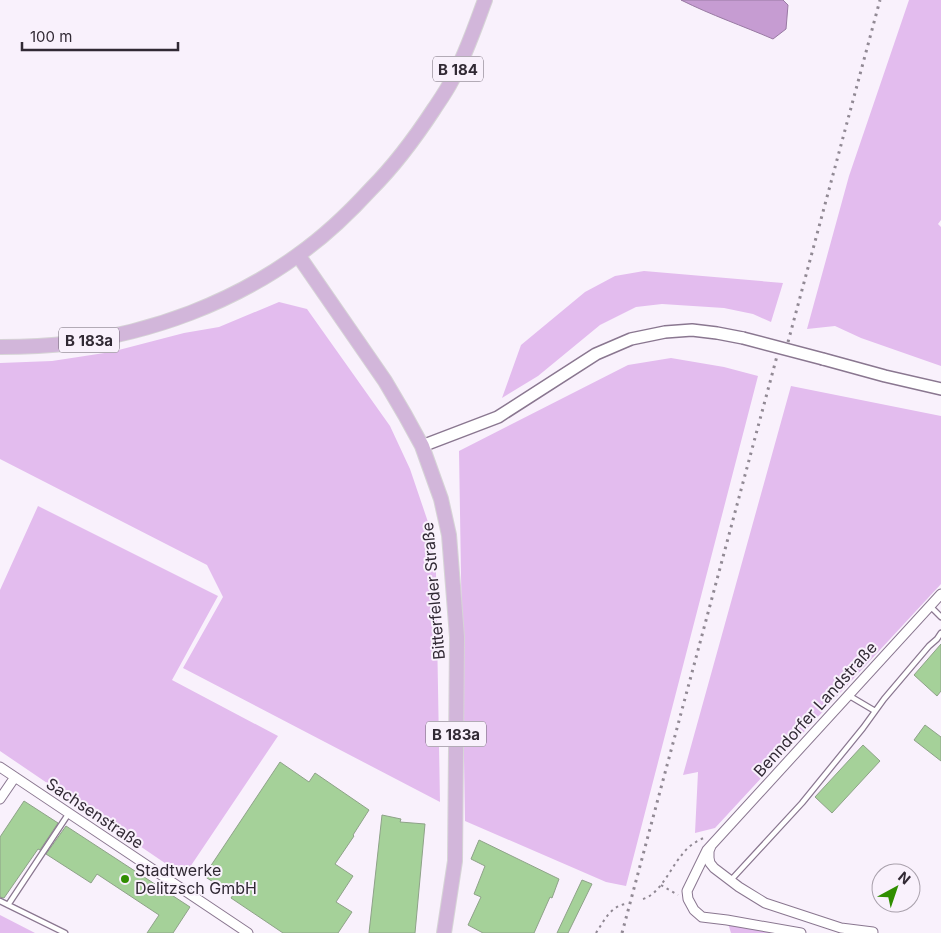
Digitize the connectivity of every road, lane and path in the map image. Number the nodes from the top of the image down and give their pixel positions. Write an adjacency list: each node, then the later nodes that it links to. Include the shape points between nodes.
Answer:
1 (485, 0): 2 (main road, B 184, via 452,82 418,133 364,197)
2 (298, 255): 3 (main road, B 183a, via 227,298 176,319 71,343); 5 (main road, Bitterfelder Straße / B 183a, via 385,381)
3 (0, 347)
4 (941, 389): 5 (main road, bridge, via 743,338 692,330 665,332 631,339 596,354 498,417)
5 (422, 446): 28 (main road, Bitterfelder Straße / B 183a, via 441,499 449,534 457,637 455,861)
6 (941, 594): 7 (street, Benndorfer Landstraße)
7 (930, 606): 8 (lane); 10 (street, Benndorfer Landstraße)
8 (941, 617)
9 (941, 633): 11 (lane)
10 (848, 695): 11 (lane); 16 (street, Benndorfer Landstraße)
11 (875, 711): 18 (lane, via 802,802)
12 (0, 767): 13 (street, Sachsenstraße)
13 (15, 777): 14 (street); 15 (street, Sachsenstraße)
14 (0, 798)
15 (69, 813): 24 (lane); 27 (street, Sachsenstraße)
16 (720, 836): 17 (street, Benndorfer Landstraße); 19 (path, via 692,844)
17 (711, 846): 18 (street, via 710,863); 30 (street, Benndorfer Landstraße, via 687,891 694,910 702,918)
18 (731, 880): 25 (street, via 765,903 841,928)
19 (660, 885): 20 (path); 21 (path)
20 (676, 895)
21 (643, 899)
22 (0, 901): 24 (lane)
23 (625, 904): 29 (path, via 613,909)
24 (8, 905): 26 (lane)
25 (873, 932)
26 (65, 933)
27 (248, 933)
28 (444, 933)
29 (596, 933)
30 (801, 933)

